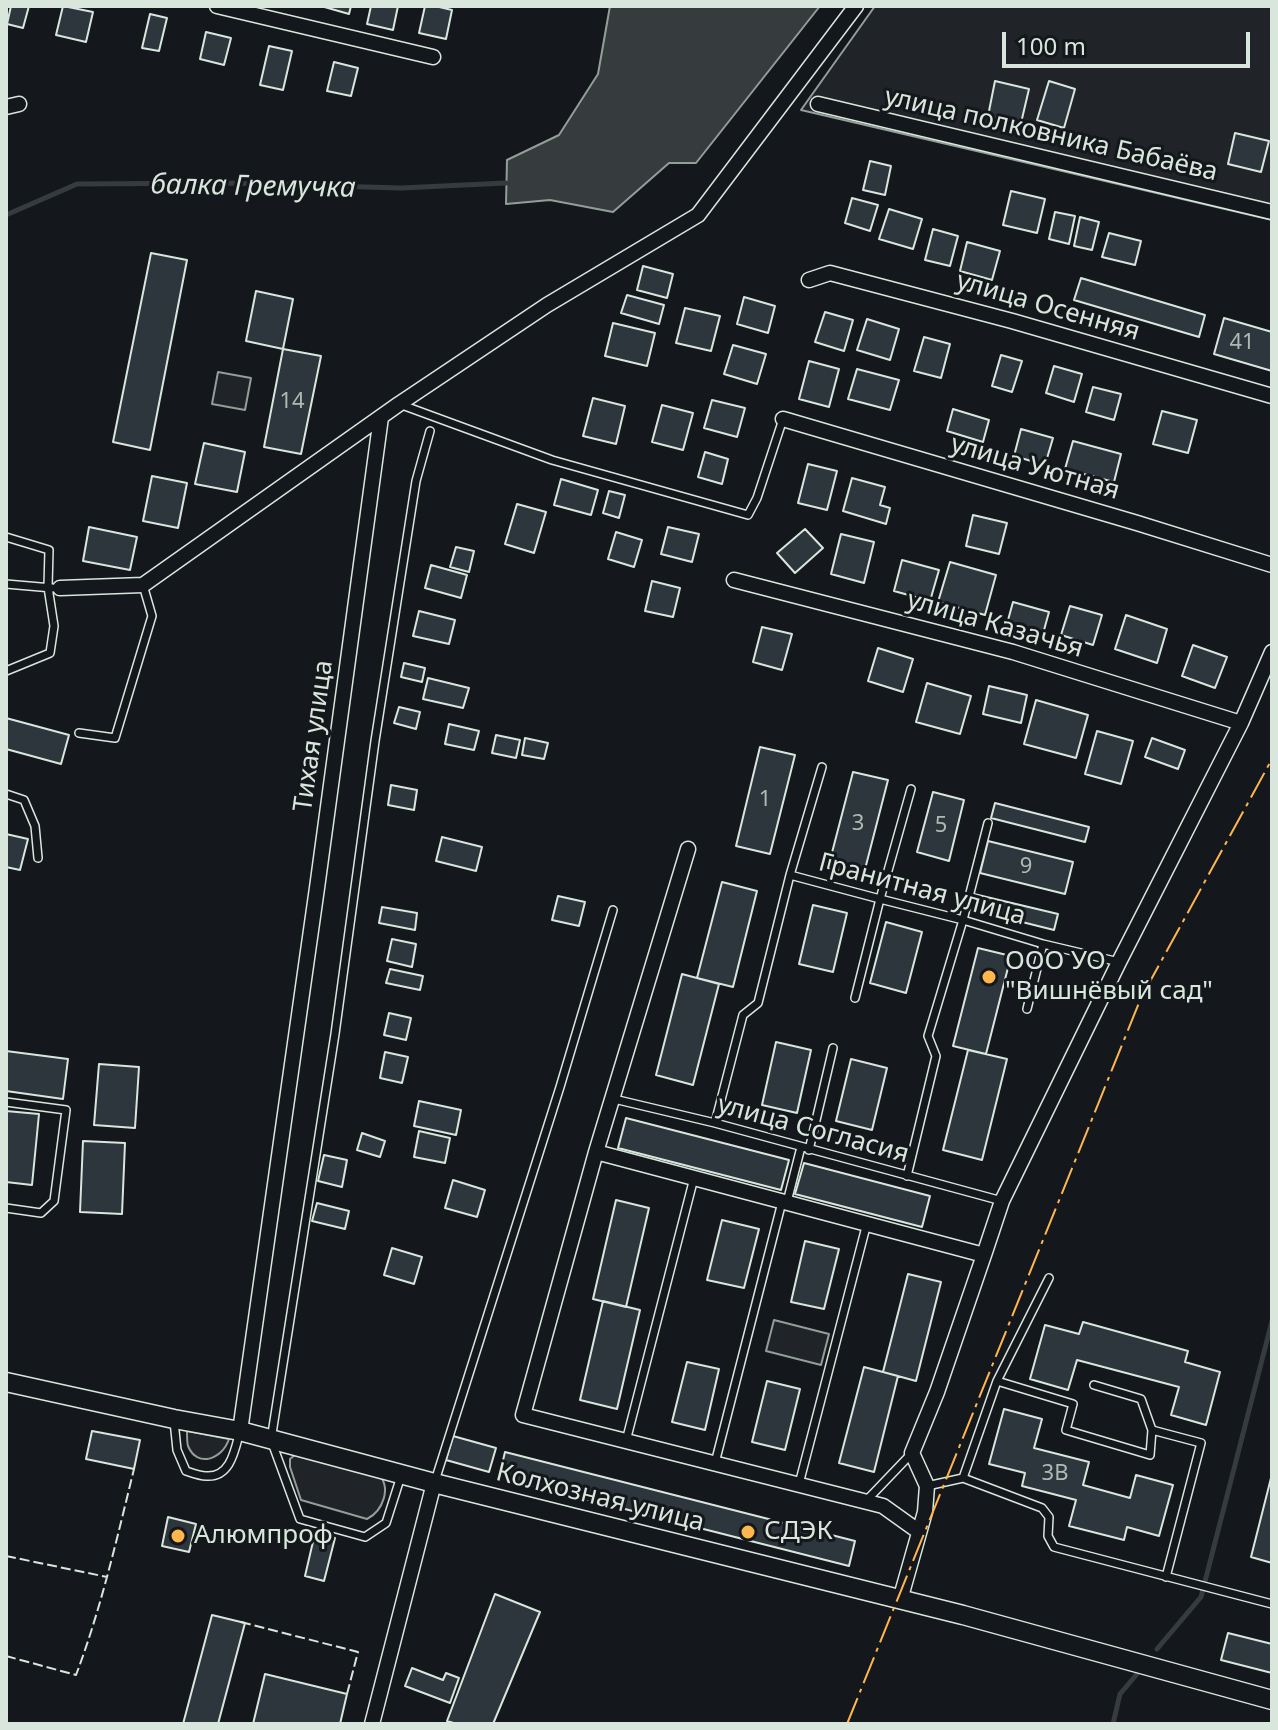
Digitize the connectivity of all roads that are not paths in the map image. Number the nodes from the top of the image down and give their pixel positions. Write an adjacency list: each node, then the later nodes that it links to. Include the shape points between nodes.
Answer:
1 (217, 6): 3 (street)
2 (856, 6): 8 (street, via 698,215 547,305)
3 (433, 57)
4 (818, 104): 5 (street, улица полковника Бабаёва)
5 (1272, 212)
6 (809, 280): 7 (street, улица Осенняя, via 830,273)
7 (1272, 396)
8 (399, 404): 9 (street); 10 (lane, via 552,460 748,515)
9 (381, 417): 16 (street); 55 (street, Тихая улица)
10 (783, 419): 13 (street, улица Уютная)
11 (430, 431): 56 (lane, via 416,481)
12 (6, 537): 17 (lane, via 49,550)
13 (1272, 565)
14 (734, 580): 20 (street, улица Казачья, via 1013,652)
15 (6, 584): 17 (lane)
16 (143, 585): 17 (street); 21 (lane, via 152,616 115,738)
17 (54, 588): 19 (lane, via 50,653)
18 (1272, 652): 20 (street)
19 (6, 671)
20 (1241, 723): 33 (street)
21 (79, 733)
22 (822, 767): 28 (lane)
23 (911, 789): 29 (lane)
24 (6, 794): 27 (lane, via 24,800 35,826)
25 (988, 823): 31 (lane)
26 (688, 849): 37 (street)
27 (38, 858)
28 (790, 875): 29 (lane, Гранитная улица); 39 (lane, via 758,1003 743,1015)
29 (880, 899): 31 (lane, Гранитная улица); 34 (lane)
30 (613, 910): 62 (lane)
31 (963, 920): 32 (lane, Гранитная улица); 42 (lane, via 928,1036 936,1056)
32 (1043, 944): 33 (lane, Гранитная улица); 35 (lane)
33 (1119, 962): 45 (street)
34 (855, 998)
35 (1027, 1009)
36 (833, 1048): 40 (lane)
37 (614, 1099): 39 (lane, улица Согласия); 41 (street)
38 (6, 1102): 46 (lane, via 66,1110 54,1201 41,1213)
39 (715, 1123): 40 (lane, улица Согласия)
40 (805, 1148): 42 (lane, улица Согласия); 44 (lane)
41 (596, 1152): 43 (street); 57 (street, via 523,1415)
42 (907, 1176): 45 (lane, улица Согласия)
43 (694, 1178): 44 (street); 57 (lane)
44 (784, 1201): 47 (street); 59 (lane)
45 (1002, 1201): 48 (street)
46 (6, 1208)
47 (867, 1223): 48 (street); 63 (lane)
48 (984, 1255): 58 (street)
49 (1049, 1278): 50 (lane)
50 (997, 1381): 54 (lane, via 1073,1404 1066,1430 1150,1455); 61 (lane)
51 (6, 1382): 53 (street, Колхозная улица)
52 (1094, 1385): 54 (lane, via 1141,1399)
53 (174, 1419): 55 (street, Колхозная улица); 55 (lane, via 177,1450 186,1471 207,1477 230,1464)
54 (1152, 1430): 67 (lane, via 1201,1443)
55 (240, 1431): 56 (street, Колхозная улица)
56 (271, 1440): 60 (street, Колхозная улица); 60 (lane, via 300,1519 327,1528 365,1537 375,1532 386,1523)
57 (626, 1441): 59 (street)
58 (912, 1453): 64 (street); 65 (lane)
59 (715, 1463): 63 (street)
60 (402, 1474): 62 (street, Колхозная улица)
61 (963, 1478): 64 (lane); 67 (lane, via 1042,1508 1049,1517 1048,1536 1054,1547)
62 (434, 1483): 68 (street, Колхозная улица); 71 (street)
63 (799, 1484): 65 (street)
64 (927, 1486): 66 (street)
65 (866, 1501): 66 (street, via 883,1506)
66 (918, 1531): 68 (street)
67 (1166, 1577): 69 (lane)
68 (900, 1600): 70 (street, Колхозная улица)
69 (1272, 1604)
70 (1272, 1700)
71 (372, 1724)

